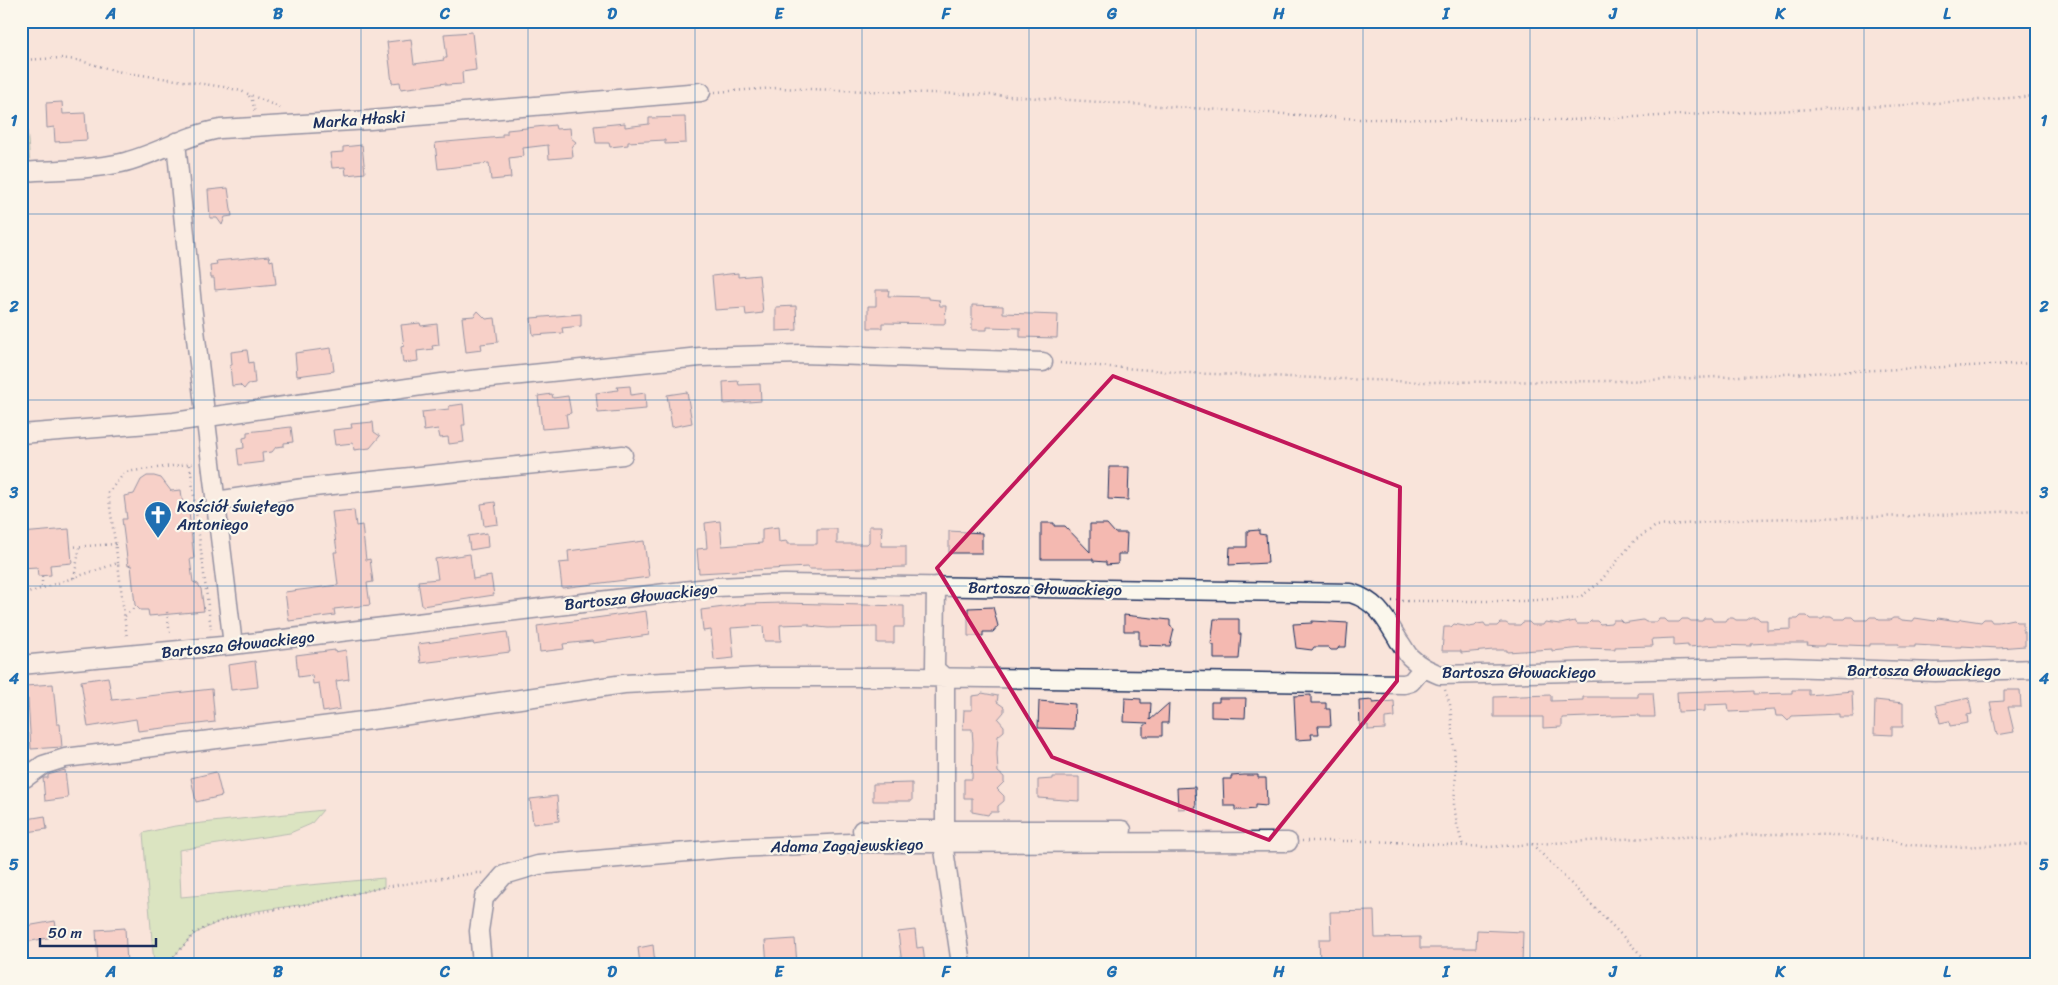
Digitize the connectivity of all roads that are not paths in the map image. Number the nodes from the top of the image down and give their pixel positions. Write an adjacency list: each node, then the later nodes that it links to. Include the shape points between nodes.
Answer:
1 (701, 92): 2 (street, Marka Hłaski, via 370,120 228,128)
2 (176, 142): 3 (street, Marka Hłaski, via 122,162); 5 (street)
3 (21, 172)
4 (1043, 362): 5 (street, via 802,354 700,357 442,383)
5 (206, 418): 6 (street); 8 (street)
6 (21, 434)
7 (623, 455): 8 (street, via 304,488)
8 (216, 501): 10 (street)
9 (936, 586): 10 (street, Bartosza Głowackiego, via 784,584 716,587); 12 (street, Bartosza Głowackiego, via 1352,593 1370,601 1381,612 1408,656); 14 (street, via 935,669)
10 (233, 645): 11 (street, Bartosza Głowackiego)
11 (21, 666)
12 (1423, 668): 13 (street, Bartosza Głowackiego, via 1440,675 1786,668 1935,672); 14 (street, via 1412,682 1404,684)
13 (2037, 669)
14 (945, 678): 15 (street, via 762,677 624,684 395,718 65,758 42,765 26,778); 17 (street)
15 (21, 778)
16 (862, 830): 17 (street)
17 (944, 836): 18 (street, Adama Zagajewskiego); 19 (street, Adama Zagajewskiego, via 678,852 538,865 504,875 484,898 479,931); 20 (street)
18 (1289, 836)
19 (482, 964)
20 (961, 964)

